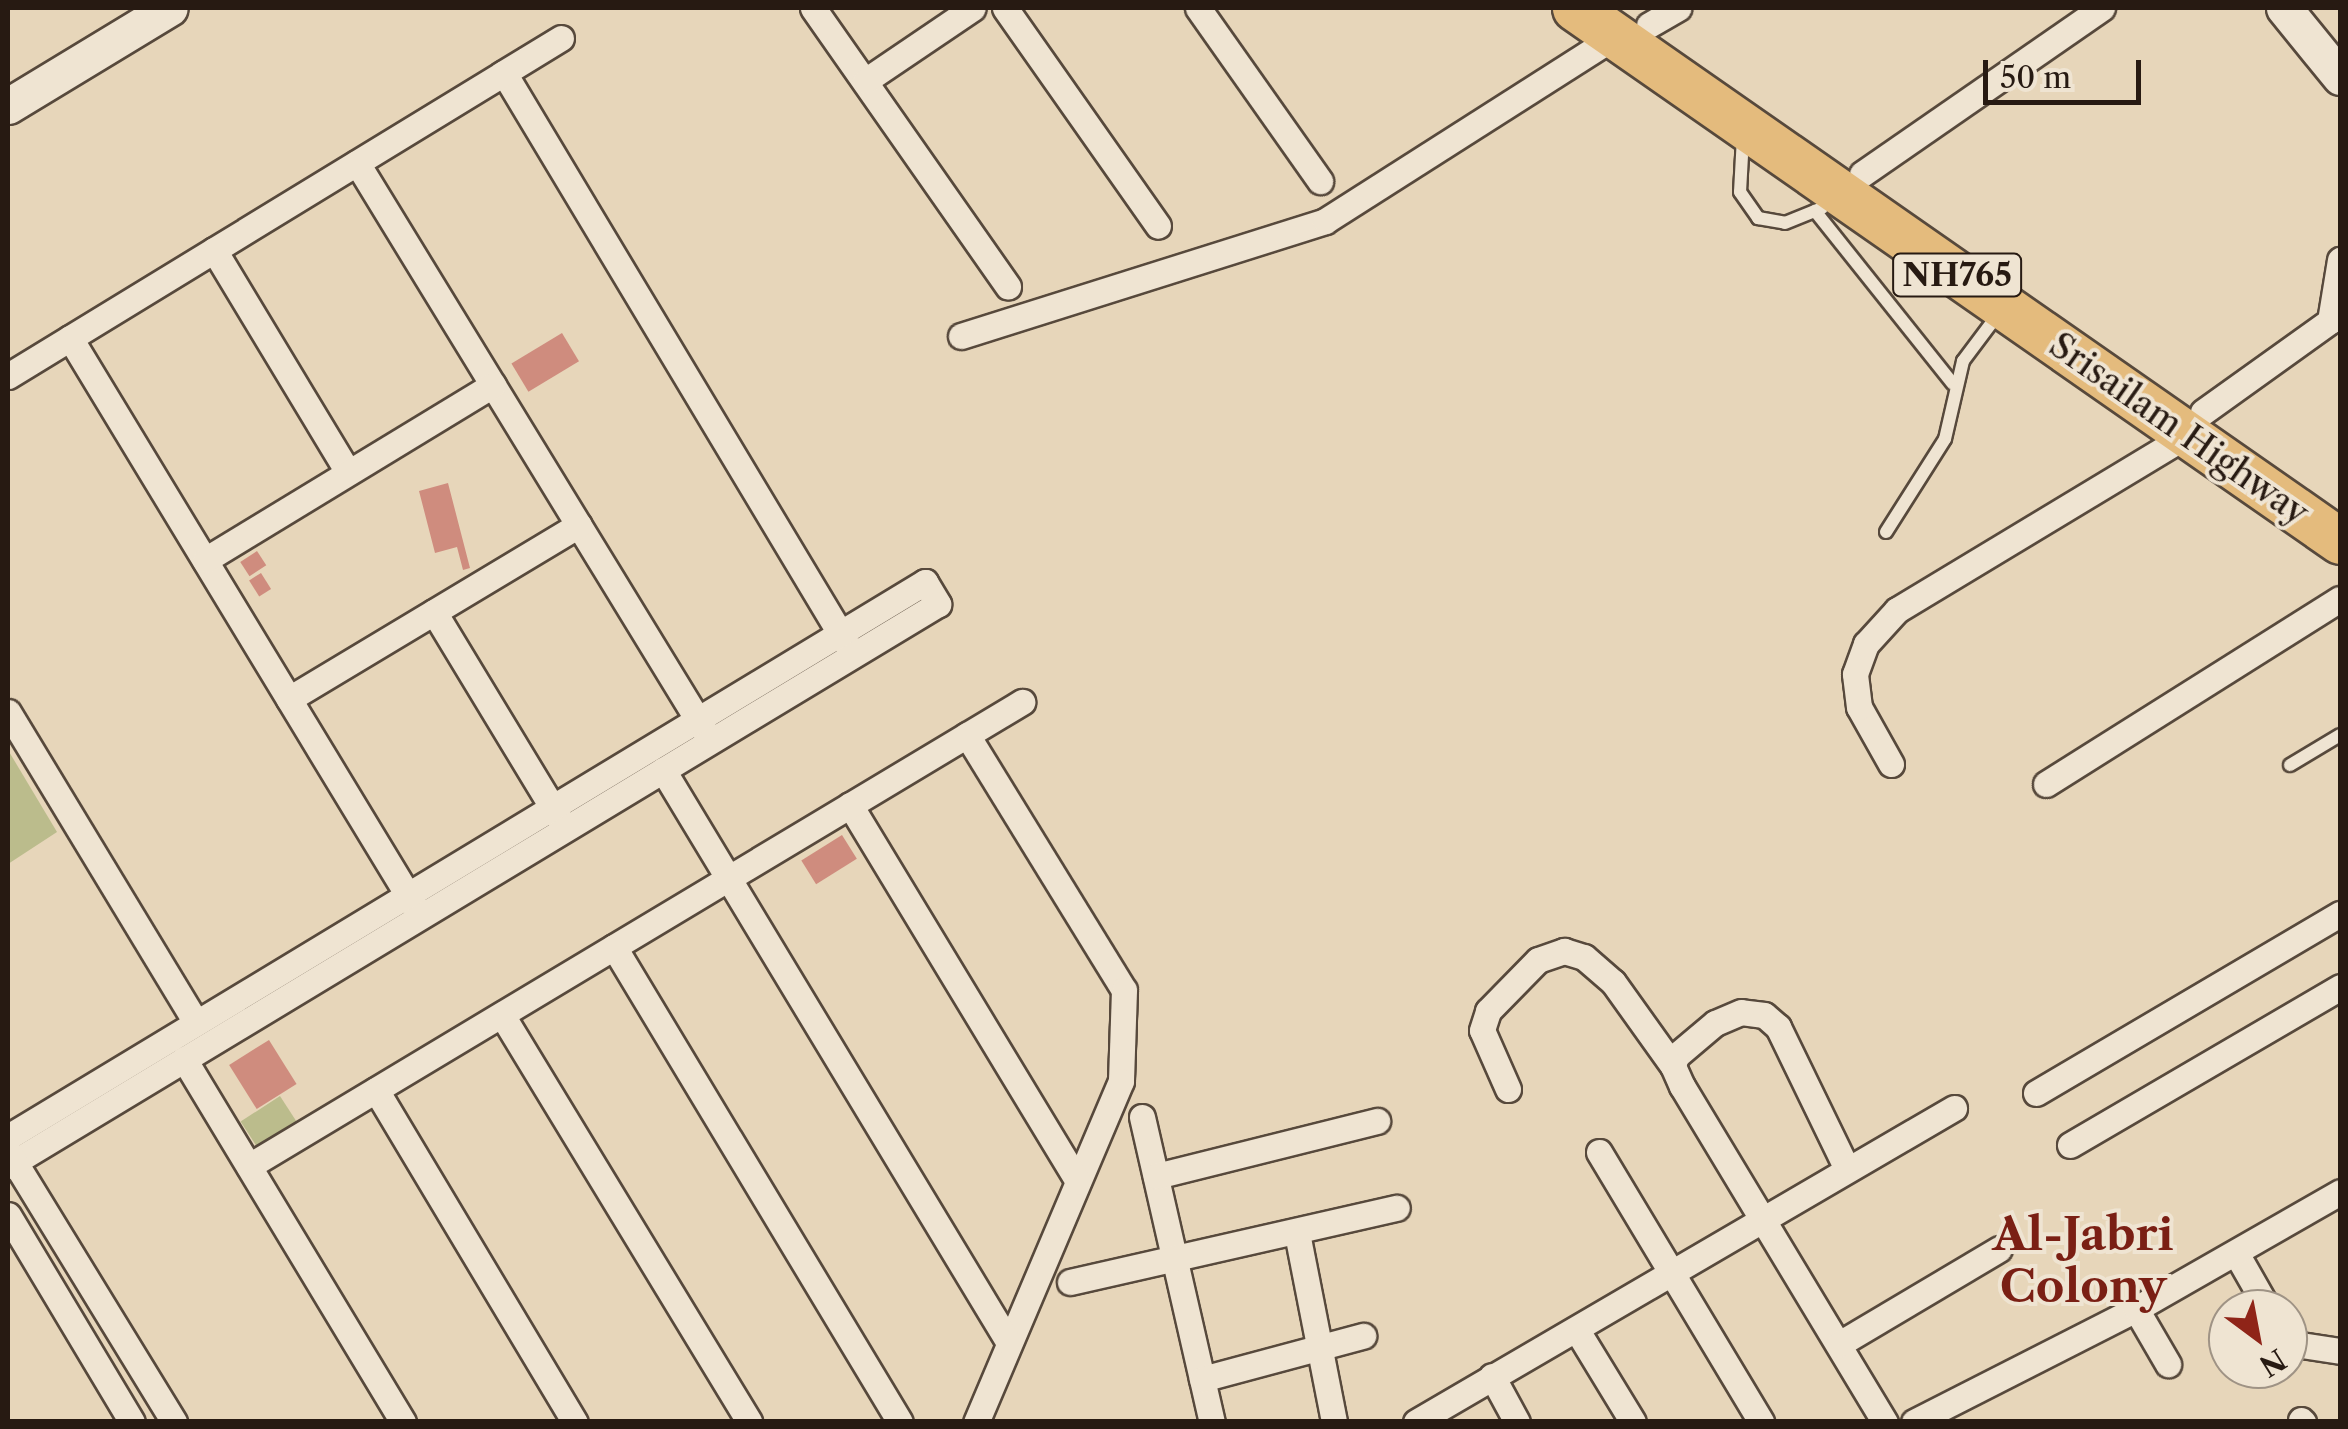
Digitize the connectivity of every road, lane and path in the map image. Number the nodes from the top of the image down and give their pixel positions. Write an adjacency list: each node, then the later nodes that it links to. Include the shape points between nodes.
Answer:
1 (170, 8): 14 (main road)
2 (814, 8): 13 (street)
3 (973, 8): 13 (street)
4 (1005, 8): 19 (street)
5 (1198, 8): 17 (street)
6 (1575, 8): 9 (highway, Srisailam Highway / NH765)
7 (2102, 8): 18 (street)
8 (2284, 8): 12 (main road)
9 (1642, 19): 15 (highway, Srisailam Highway / NH765); 18 (highway, Srisailam Highway / NH765); 24 (street, via 1325,221)
10 (561, 38): 11 (street)
11 (504, 73): 16 (street); 38 (street)
12 (2340, 77)
13 (866, 82): 22 (street)
14 (8, 106)
15 (1742, 123): 18 (highway, Srisailam Highway / NH765); 18 (lane, via 1739,176 1758,218 1784,223)
16 (357, 162): 20 (street); 27 (street)
17 (1320, 182)
18 (1842, 194): 23 (highway, Srisailam Highway / NH765); 28 (lane); 29 (highway, Srisailam Highway / NH765)
19 (1158, 226)
20 (214, 250): 25 (street); 30 (street)
21 (2340, 260): 29 (street, via 2330,321)
22 (1008, 287)
23 (2004, 308): 28 (lane); 29 (highway, Srisailam Highway / NH765)
24 (961, 336)
25 (70, 338): 26 (street); 35 (street)
26 (8, 376)
27 (493, 384): 30 (street); 32 (street)
28 (1953, 384): 33 (lane, via 1944,439)
29 (2194, 424): 31 (highway, Srisailam Highway / NH765); 34 (highway, Srisailam Highway / NH765); 47 (street, via 1897,610 1866,644 1854,674 1859,708)
30 (348, 472): 35 (street)
31 (2340, 508)
32 (578, 525): 37 (street); 43 (street)
33 (1886, 532)
34 (2340, 541)
35 (205, 560): 40 (street)
36 (2340, 599): 50 (street)
37 (434, 612): 40 (street); 52 (street)
38 (840, 632): 39 (street); 39 (street, via 925,582 938,604); 43 (street)
39 (854, 655): 46 (street)
40 (289, 700): 55 (street)
41 (1022, 702): 44 (street)
42 (8, 712): 60 (street)
43 (697, 718): 46 (street); 52 (street)
44 (967, 735): 51 (street); 75 (street, via 1124,990 1120,1081)
45 (2340, 735): 48 (lane)
46 (710, 741): 49 (street)
47 (1891, 764)
48 (2290, 765)
49 (663, 770): 53 (street); 54 (street)
50 (2046, 784)
51 (850, 805): 54 (street); 75 (street)
52 (552, 807): 53 (street); 55 (street)
53 (566, 829): 55 (street)
54 (729, 878): 57 (street); 90 (street)
55 (414, 906): 60 (street); 61 (street)
56 (2340, 914): 65 (street)
57 (614, 947): 59 (street); 103 (street)
58 (2340, 987): 69 (street)
59 (502, 1014): 64 (street); 102 (street)
60 (196, 1022): 71 (street)
61 (184, 1060): 71 (street); 72 (street)
62 (1673, 1066): 63 (street, via 1612,982 1584,956 1564,952 1538,960 1488,1011 1482,1030); 73 (street, via 1689,1041 1714,1024 1741,1012 1764,1015 1778,1027); 79 (street)
63 (1508, 1089)
64 (376, 1090): 72 (street); 101 (street)
65 (2036, 1093)
66 (1954, 1108): 73 (street)
67 (1142, 1117): 74 (street)
68 (1377, 1121): 74 (street)
69 (2070, 1144)
70 (1598, 1152): 84 (street)
71 (9, 1154): 99 (street)
72 (249, 1166): 100 (street)
73 (1847, 1169): 79 (street)
74 (1156, 1176): 83 (street)
75 (1078, 1181): 90 (street)
76 (2340, 1192): 82 (street)
77 (1397, 1208): 80 (street)
78 (8, 1215): 98 (street)
79 (1764, 1218): 84 (street); 91 (street)
80 (1296, 1232): 83 (street); 93 (street)
81 (1999, 1250): 91 (street)
82 (2236, 1253): 86 (street); 87 (street)
83 (1176, 1262): 85 (street); 97 (street)
84 (1671, 1274): 88 (street); 110 (street)
85 (1070, 1282)
86 (2257, 1289)
87 (2136, 1309): 95 (street); 112 (street)
88 (1578, 1332): 96 (street); 109 (street)
89 (1362, 1336): 93 (street)
90 (1009, 1343): 104 (street)
91 (1839, 1344): 111 (street)
92 (2308, 1346): 94 (street)
93 (1318, 1348): 97 (street); 106 (street)
94 (2340, 1351)
95 (2168, 1364)
96 (1492, 1376): 107 (street); 108 (street)
97 (1202, 1378): 105 (street)
98 (132, 1422)
99 (174, 1422)
100 (403, 1422)
101 (575, 1422)
102 (748, 1422)
103 (900, 1422)
104 (976, 1422)
105 (1212, 1422)
106 (1334, 1422)
107 (1416, 1422)
108 (1517, 1422)
109 (1633, 1422)
110 (1761, 1422)
111 (1885, 1422)
112 (1914, 1422)

